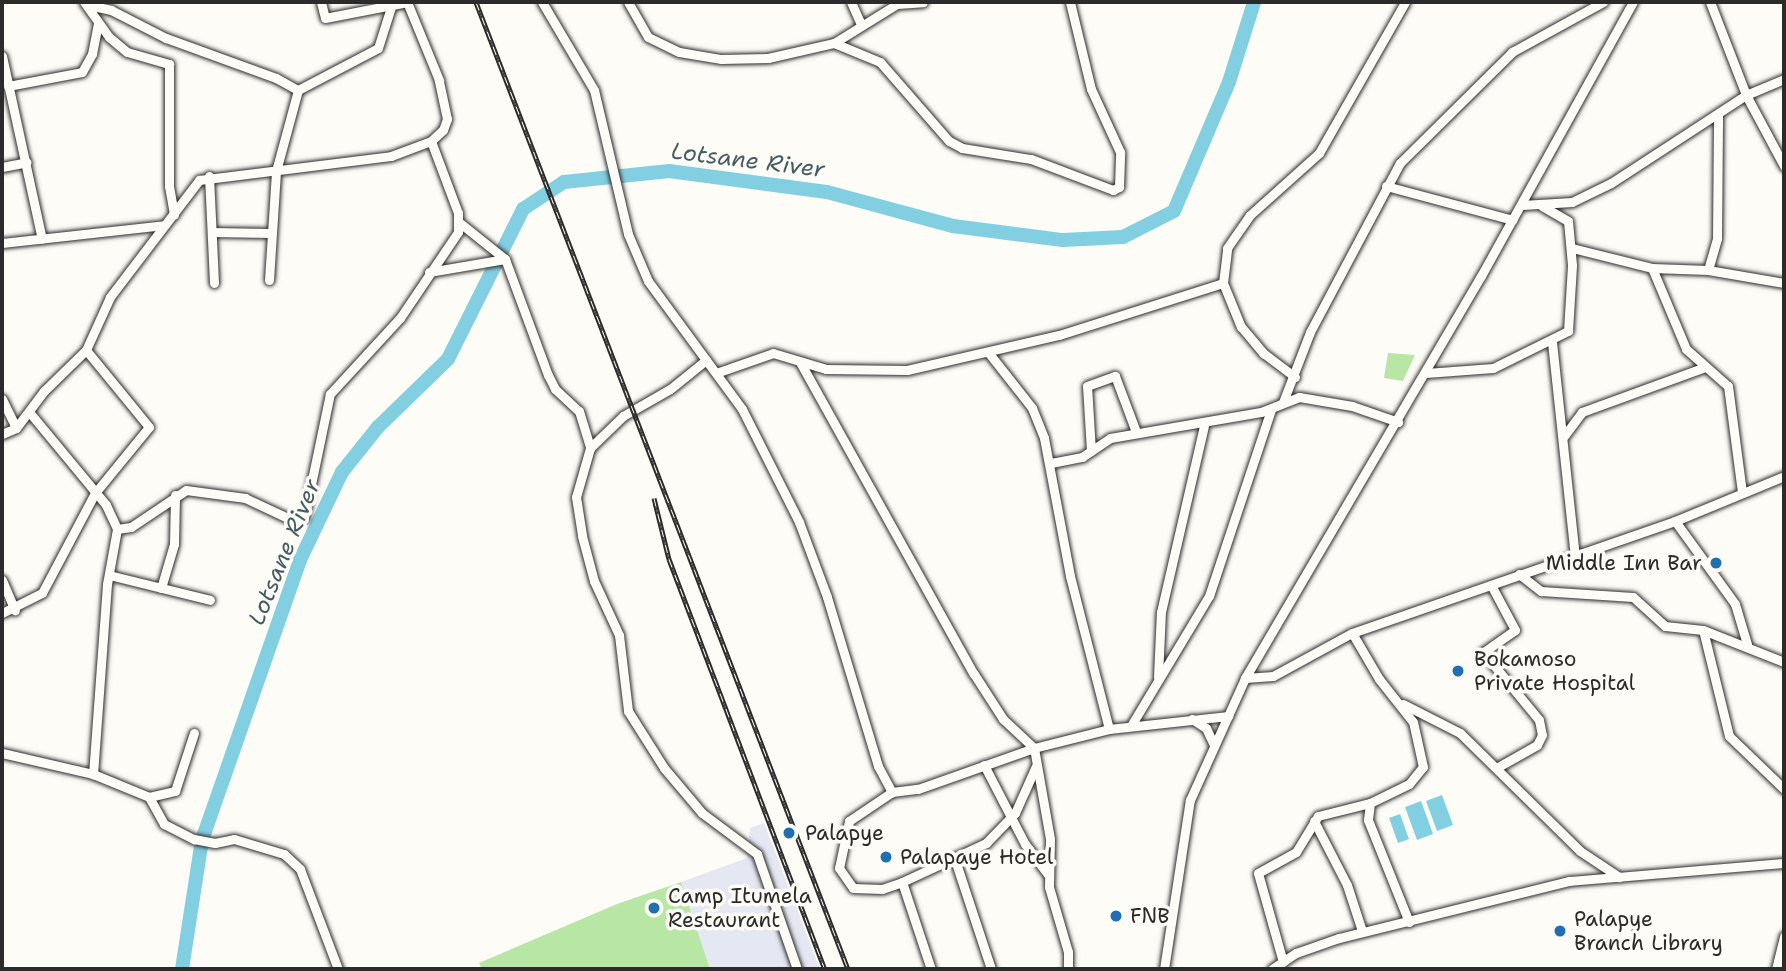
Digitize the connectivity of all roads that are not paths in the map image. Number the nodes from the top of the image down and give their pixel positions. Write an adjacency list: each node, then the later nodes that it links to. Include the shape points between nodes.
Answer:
1 (321, 2): 14 (street, via 326,18)
2 (407, 2): 14 (street); 24 (street, via 445,107 443,130)
3 (542, 2): 55 (street, via 588,74 620,200 648,281)
4 (628, 2): 17 (street, via 648,37 698,57 768,58)
5 (851, 2): 16 (street)
6 (923, 2): 16 (street, via 897,4)
7 (1070, 2): 17 (street, via 1091,89 1120,152 1119,187 1114,190 1031,159 949,141 880,62)
8 (1405, 2): 50 (street, via 1319,153 1250,215 1227,248)
9 (1603, 2): 30 (street, via 1506,57 1426,134)
10 (1633, 2): 32 (street)
11 (1710, 2): 22 (street)
12 (86, 4): 13 (street); 15 (street)
13 (111, 6): 21 (street, via 166,38)
14 (391, 7): 21 (street, via 378,48)
15 (98, 24): 20 (street, via 92,54 82,72); 34 (street, via 127,52 169,64 169,186)
16 (861, 24): 17 (street)
17 (834, 43)
18 (2, 58): 20 (street)
19 (1784, 79): 22 (street)
20 (8, 86): 25 (street)
21 (298, 90): 28 (street)
22 (1746, 95): 23 (street); 26 (street)
23 (1718, 117): 31 (street); 46 (street, via 1717,239)
24 (431, 141): 28 (street, via 391,156); 37 (street)
25 (27, 162): 27 (street); 41 (street)
26 (1784, 166)
27 (2, 167)
28 (276, 171): 29 (street); 40 (street)
29 (209, 176): 34 (street, via 199,180); 39 (street)
30 (1386, 186): 35 (street); 60 (street, via 1310,332)
31 (1572, 202): 33 (street); 36 (street)
32 (1522, 205): 33 (street); 35 (street)
33 (1541, 205): 36 (street)
34 (174, 215): 38 (street)
35 (1514, 220): 59 (street)
36 (1568, 221): 43 (street)
37 (460, 223): 44 (street); 47 (street)
38 (164, 225): 41 (street); 53 (street, via 110,297)
39 (212, 232): 40 (street); 49 (street)
40 (270, 233): 48 (street)
41 (43, 239): 42 (street)
42 (2, 243)
43 (1572, 248): 45 (street); 52 (street, via 1568,331)
44 (505, 260): 47 (street); 71 (street, via 548,375 555,389 579,411)
45 (1652, 268): 46 (street); 57 (street, via 1686,349)
46 (1708, 270): 51 (street)
47 (429, 272): 76 (street, via 400,318 330,394 300,521 245,498 186,490)
48 (269, 280)
49 (214, 283)
50 (1223, 283): 54 (street, via 1059,335); 60 (street, via 1227,299 1254,345)
51 (1784, 283)
52 (1552, 342): 59 (street, via 1493,368); 70 (street)
53 (86, 350): 64 (street, via 44,391); 75 (street, via 149,423)
54 (988, 352): 56 (street, via 886,372 826,369); 73 (street, via 1032,408)
55 (706, 360): 58 (street); 71 (street, via 670,390 623,416)
56 (800, 362): 58 (street, via 765,354); 102 (street, via 974,674 1003,719)
57 (1705, 367): 70 (street, via 1582,412); 77 (street, via 1725,380 1731,394)
58 (716, 373): 109 (street, via 749,421 799,522 827,597 878,766)
59 (1426, 373): 66 (street)
60 (1295, 377): 62 (street)
61 (2, 398): 67 (street)
62 (1283, 402): 63 (street); 66 (street, via 1319,399)
63 (1271, 410): 65 (street); 93 (street, via 1209,596)
64 (30, 413): 67 (street); 75 (street)
65 (1205, 422): 68 (street); 93 (street, via 1161,612)
66 (1398, 422): 94 (street)
67 (16, 428): 69 (street)
68 (1136, 432): 72 (street, via 1110,438); 72 (street, via 1115,376 1087,386 1083,392)
69 (2, 434)
70 (1564, 436): 80 (street)
71 (590, 448): 124 (street, via 576,497 594,581 619,635 628,712 664,768 702,813 757,854)
72 (1091, 451): 73 (street)
73 (1051, 463): 99 (street, via 1070,576)
74 (1784, 476): 77 (street)
75 (95, 493): 79 (street); 87 (street, via 42,593)
76 (176, 493): 79 (street, via 131,527); 85 (street, via 174,544)
77 (1742, 493): 78 (street)
78 (1675, 521): 80 (street); 91 (street, via 1735,604)
79 (117, 529): 82 (street)
80 (1575, 556): 81 (street)
81 (1519, 574): 84 (street); 89 (street, via 1541,591 1633,597 1658,623 1678,630)
82 (109, 575): 85 (street); 107 (street)
83 (2, 580): 87 (street)
84 (1492, 585): 90 (street); 106 (street, via 1515,630 1483,652 1539,720 1542,735 1537,745)
85 (161, 588): 86 (street)
86 (210, 600)
87 (15, 610): 88 (street)
88 (2, 613)
89 (1703, 630): 91 (street); 108 (street, via 1729,736)
90 (1352, 633): 94 (street, via 1273,676); 95 (street, via 1379,680)
91 (1748, 644): 92 (street)
92 (1784, 662)
93 (1158, 677): 98 (street)
94 (1245, 678): 96 (street)
95 (1401, 704): 106 (street, via 1460,733); 111 (street, via 1413,722 1423,767 1420,775)
96 (1228, 716): 97 (street); 101 (street)
97 (1190, 718): 98 (street); 101 (street, via 1206,728)
98 (1132, 724): 99 (street)
99 (1109, 729): 102 (street)
100 (194, 733): 110 (street, via 175,791)
101 (1214, 745): 128 (street, via 1186,812)
102 (1034, 748): 104 (street); 105 (street)
103 (2, 752): 107 (street)
104 (984, 765): 109 (street, via 918,789); 112 (street)
105 (1036, 765): 112 (street); 116 (street, via 1049,839)
106 (1498, 767): 117 (street, via 1580,851)
107 (93, 774): 110 (street)
108 (1784, 789)
109 (892, 792): 118 (street, via 849,821 839,868 853,888 872,890)
110 (149, 797): 123 (street, via 164,824 194,839 215,843 234,838 284,854 300,869)
111 (1370, 803): 113 (street, via 1349,805); 119 (street, via 1368,820)
112 (1012, 817): 114 (street, via 1000,832); 116 (street)
113 (1314, 821): 120 (street, via 1347,885); 122 (street, via 1296,852 1256,876)
114 (955, 860): 118 (street); 126 (street)
115 (1784, 863): 117 (street)
116 (1048, 874): 127 (street, via 1068,952)
117 (1619, 877): 119 (street, via 1569,881)
118 (902, 883): 125 (street)
119 (1409, 922): 120 (street)
120 (1362, 932): 122 (street)
121 (1784, 936): 130 (street)
122 (1283, 962): 129 (street)
123 (338, 969)
124 (797, 969)
125 (931, 969)
126 (991, 969)
127 (1068, 969)
128 (1164, 969)
129 (1272, 969)
130 (1776, 969)

